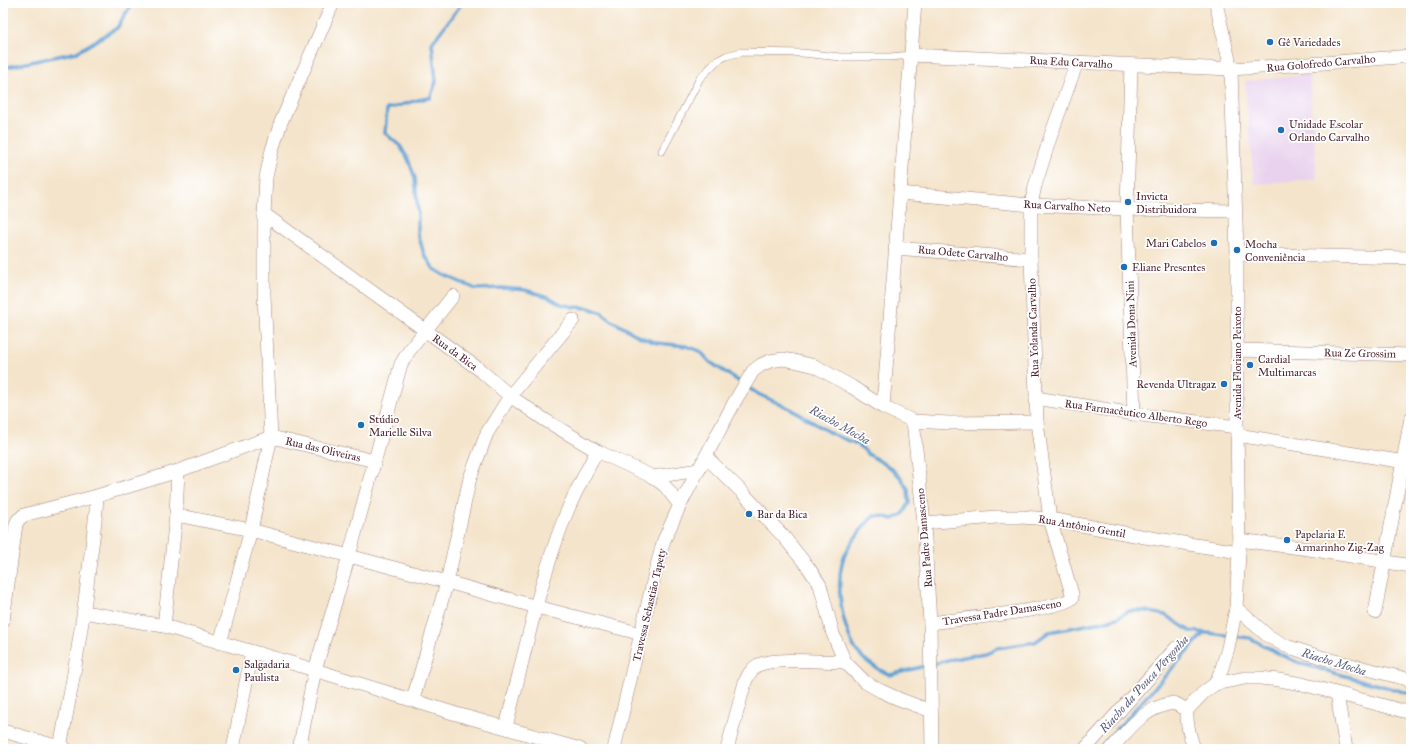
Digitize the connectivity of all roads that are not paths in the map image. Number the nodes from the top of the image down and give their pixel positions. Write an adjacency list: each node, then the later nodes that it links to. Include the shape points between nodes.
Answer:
1 (333, 3): 14 (street, via 274,143 266,177)
2 (915, 3): 4 (street)
3 (1216, 3): 8 (street, Avenida Floriano Peixoto)
4 (911, 55): 6 (street, Rua Edu Carvalho); 9 (lane, via 840,57 741,52 726,56 700,78); 10 (street)
5 (1411, 56): 8 (street, Rua Golofredo Carvalho)
6 (1078, 62): 7 (street, Rua Edu Carvalho); 11 (street, Rua Yolanda Carvalho, via 1050,135)
7 (1131, 65): 8 (street, Rua Edu Carvalho); 12 (street, Avenida Dona Nini)
8 (1231, 69): 13 (street, Avenida Floriano Peixoto)
9 (662, 151)
10 (900, 193): 11 (street, Rua Carvalho Neto); 15 (street)
11 (1031, 205): 12 (street, Rua Carvalho Neto); 18 (street, Rua Yolanda Carvalho)
12 (1127, 209): 13 (street, Rua Carvalho Neto); 27 (street, Avenida Dona Nini)
13 (1235, 211): 16 (street, Avenida Floriano Peixoto)
14 (264, 214): 21 (street, Rua da Bica); 32 (street, via 264,295)
15 (895, 248): 18 (street, Rua Odete Carvalho); 26 (street)
16 (1237, 254): 17 (street); 22 (street, Avenida Floriano Peixoto)
17 (1411, 258)
18 (1031, 259): 25 (street, Rua Yolanda Carvalho)
19 (453, 296): 21 (street)
20 (573, 320): 24 (street)
21 (425, 330): 24 (street, Rua da Bica, via 480,370); 35 (street, via 401,364)
22 (1238, 350): 23 (street, Rua Ze Grossim); 31 (street, Avenida Floriano Peixoto)
23 (1411, 355)
24 (510, 396): 33 (street, Rua da Bica, via 556,428); 50 (street, via 487,434 470,478)
25 (1036, 398): 27 (street, Rua Farmacêutico Alberto Rego); 30 (street, Rua Yolanda Carvalho)
26 (883, 407): 29 (street); 34 (street, Travessa Sebastião Tapety, via 815,366 783,359 770,361 753,371)
27 (1134, 414): 31 (street, Rua Farmacêutico Alberto Rego)
28 (1411, 418): 36 (street)
29 (913, 420): 30 (street, via 949,423); 44 (street, Rua Padre Damasceno)
30 (1037, 422): 43 (street, Rua Yolanda Carvalho)
31 (1237, 431): 36 (street, Rua Farmacêutico Alberto Rego); 46 (street, Avenida Floriano Peixoto)
32 (271, 438): 35 (street, Rua das Oliveiras); 38 (street); 45 (street)
33 (597, 452): 39 (street, Rua da Bica); 52 (street, via 566,514)
34 (706, 457): 37 (street, Travessa Sebastião Tapety); 63 (street, via 741,491 808,567 820,585 833,634)
35 (375, 461): 47 (street)
36 (1407, 462): 48 (street)
37 (699, 470): 39 (street); 41 (street, Travessa Sebastião Tapety)
38 (178, 471): 40 (street); 42 (street)
39 (653, 477): 41 (street, Rua da Bica, via 664,485)
40 (96, 496): 54 (street); 56 (street, via 24,515 18,520)
41 (680, 505): 59 (street, Travessa Sebastião Tapety, via 664,540)
42 (176, 515): 45 (street); 58 (street)
43 (1050, 519): 44 (street, Rua Antônio Gentil, via 997,517); 46 (street, Rua Antônio Gentil, via 1145,537); 51 (street, Rua Yolanda Carvalho)
44 (924, 523): 57 (street, Rua Padre Damasceno)
45 (251, 530): 47 (street); 60 (street)
46 (1239, 546): 48 (street, Rua Antônio Gentil); 53 (street, Avenida Floriano Peixoto)
47 (349, 556): 50 (street); 64 (street)
48 (1386, 561): 49 (street, Rua Antônio Gentil); 55 (street)
49 (1411, 566)
50 (448, 582): 52 (street); 68 (street)
51 (1072, 598): 57 (street, Travessa Padre Damasceno, via 1046,607)
52 (536, 607): 59 (street); 72 (street)
53 (1236, 608): 65 (street, via 1268,636 1286,646); 66 (street, Avenida Floriano Peixoto, via 1221,671)
54 (84, 612): 58 (street); 74 (street)
55 (1375, 612)
56 (3, 620)
57 (930, 623): 69 (street, Rua Padre Damasceno)
58 (164, 626): 60 (street)
59 (642, 634): 78 (street, Travessa Sebastião Tapety)
60 (220, 643): 62 (street)
61 (1176, 648): 81 (street)
62 (252, 652): 64 (street); 75 (street)
63 (845, 662): 69 (street, via 865,682 881,691); 79 (street, via 784,661 757,666 749,673 745,682)
64 (315, 670): 68 (street); 76 (street)
65 (1411, 680)
66 (1215, 684): 67 (street, via 1260,678 1294,683); 70 (street, Avenida Floriano Peixoto)
67 (1337, 694): 71 (street); 84 (street)
68 (413, 699): 72 (street)
69 (931, 710): 80 (street)
70 (1187, 710): 82 (street, via 1174,703 1156,707 1145,713); 83 (street, via 1186,717)
71 (1411, 713)
72 (506, 727): 77 (street)
73 (3, 732): 74 (street)
74 (63, 748)
75 (233, 749)
76 (299, 749)
77 (580, 749)
78 (614, 749)
79 (727, 749)
80 (932, 749)
81 (1085, 749)
82 (1111, 749)
83 (1194, 749)
84 (1346, 749)

